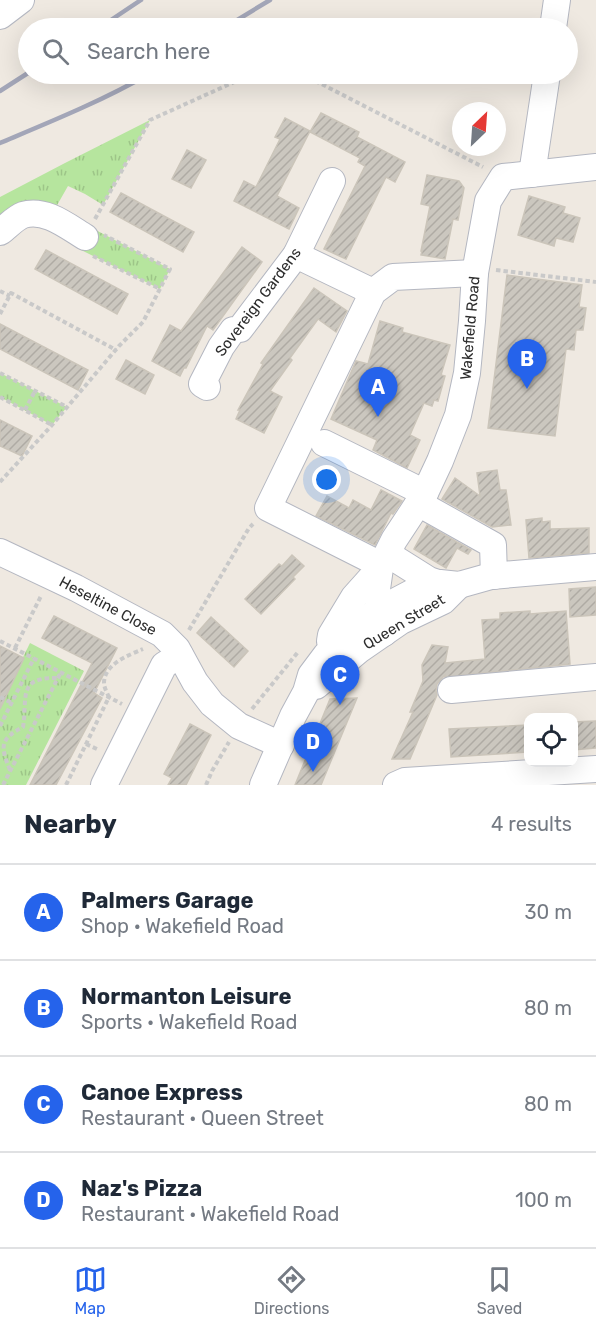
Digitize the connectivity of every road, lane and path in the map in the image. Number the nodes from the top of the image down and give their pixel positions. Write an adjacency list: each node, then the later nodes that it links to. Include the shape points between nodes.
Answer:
1 (21, 0): 3 (street)
2 (557, 0): 4 (street)
3 (0, 16)
4 (554, 18)
5 (230, 84): 13 (path, via 150,120)
6 (322, 84): 10 (path)
7 (546, 84): 9 (street)
8 (596, 167): 9 (street)
9 (532, 174): 10 (street)
10 (503, 177): 15 (street, Wakefield Road, via 488,201)
11 (332, 181): 14 (street, Sovereign Gardens)
12 (0, 232): 13 (street, via 22,215 39,213)
13 (88, 232): 17 (path, via 79,249); 17 (path, via 170,268)
14 (296, 255): 19 (street); 24 (street, Sovereign Gardens, via 240,329 233,330 221,347 202,384)
15 (475, 270): 16 (path); 19 (street, via 393,277); 32 (street, Wakefield Road, via 467,373 458,415)
16 (596, 282)
17 (160, 289): 22 (path, via 143,322)
18 (0, 291): 20 (path)
19 (373, 292): 33 (street)
20 (9, 296): 21 (path); 22 (path, via 11,293)
21 (0, 314)
22 (116, 350): 27 (path)
23 (0, 374): 25 (path)
24 (207, 387)
25 (35, 391): 27 (path); 28 (path)
26 (0, 397): 28 (path)
27 (67, 407): 29 (path)
28 (25, 410): 29 (path)
29 (52, 425): 31 (path)
30 (324, 444): 32 (street)
31 (0, 482)
32 (422, 498): 34 (street, Wakefield Road); 38 (street, via 493,545)
33 (268, 508): 34 (street); 42 (path, via 249,528 215,588)
34 (387, 558): 39 (street, via 421,576); 40 (street, Wakefield Road, via 377,589); 44 (street, Wakefield Road, via 354,597 331,635)
35 (3, 560): 37 (street, Heseltine Close)
36 (596, 567): 38 (street, Queen Street)
37 (51, 576): 42 (street, Heseltine Close, via 79,580); 43 (path)
38 (494, 576): 39 (street, Queen Street)
39 (448, 584): 40 (street, Queen Street, via 443,601)
40 (390, 616): 44 (street, Queen Street, via 351,629); 50 (street, Queen Street, via 359,650)
41 (0, 641): 43 (path)
42 (173, 646): 52 (path, via 144,649 114,664 104,684); 54 (street); 56 (street, via 212,704)
43 (15, 648): 45 (path)
44 (315, 650): 50 (street, Queen Street); 56 (path)
45 (34, 658): 46 (path); 53 (path)
46 (60, 672): 48 (path); 52 (path)
47 (596, 677): 49 (street)
48 (57, 678): 57 (path, via 38,680 29,686 24,696); 58 (path)
49 (451, 690)
50 (306, 692): 60 (street)
51 (0, 697): 53 (path)
52 (108, 697): 54 (path); 65 (path)
53 (12, 703): 55 (path)
54 (140, 713): 66 (street)
55 (0, 726)
56 (239, 726): 60 (street); 67 (path)
57 (23, 727): 58 (path); 59 (path)
58 (31, 730): 62 (path)
59 (1, 741): 61 (path)
60 (281, 745): 68 (street)
61 (1, 755): 62 (path)
62 (10, 770): 64 (path)
63 (596, 770): 69 (street)
64 (3, 785)
65 (66, 785)
66 (104, 785)
67 (206, 785)
68 (263, 785)
69 (396, 785)

